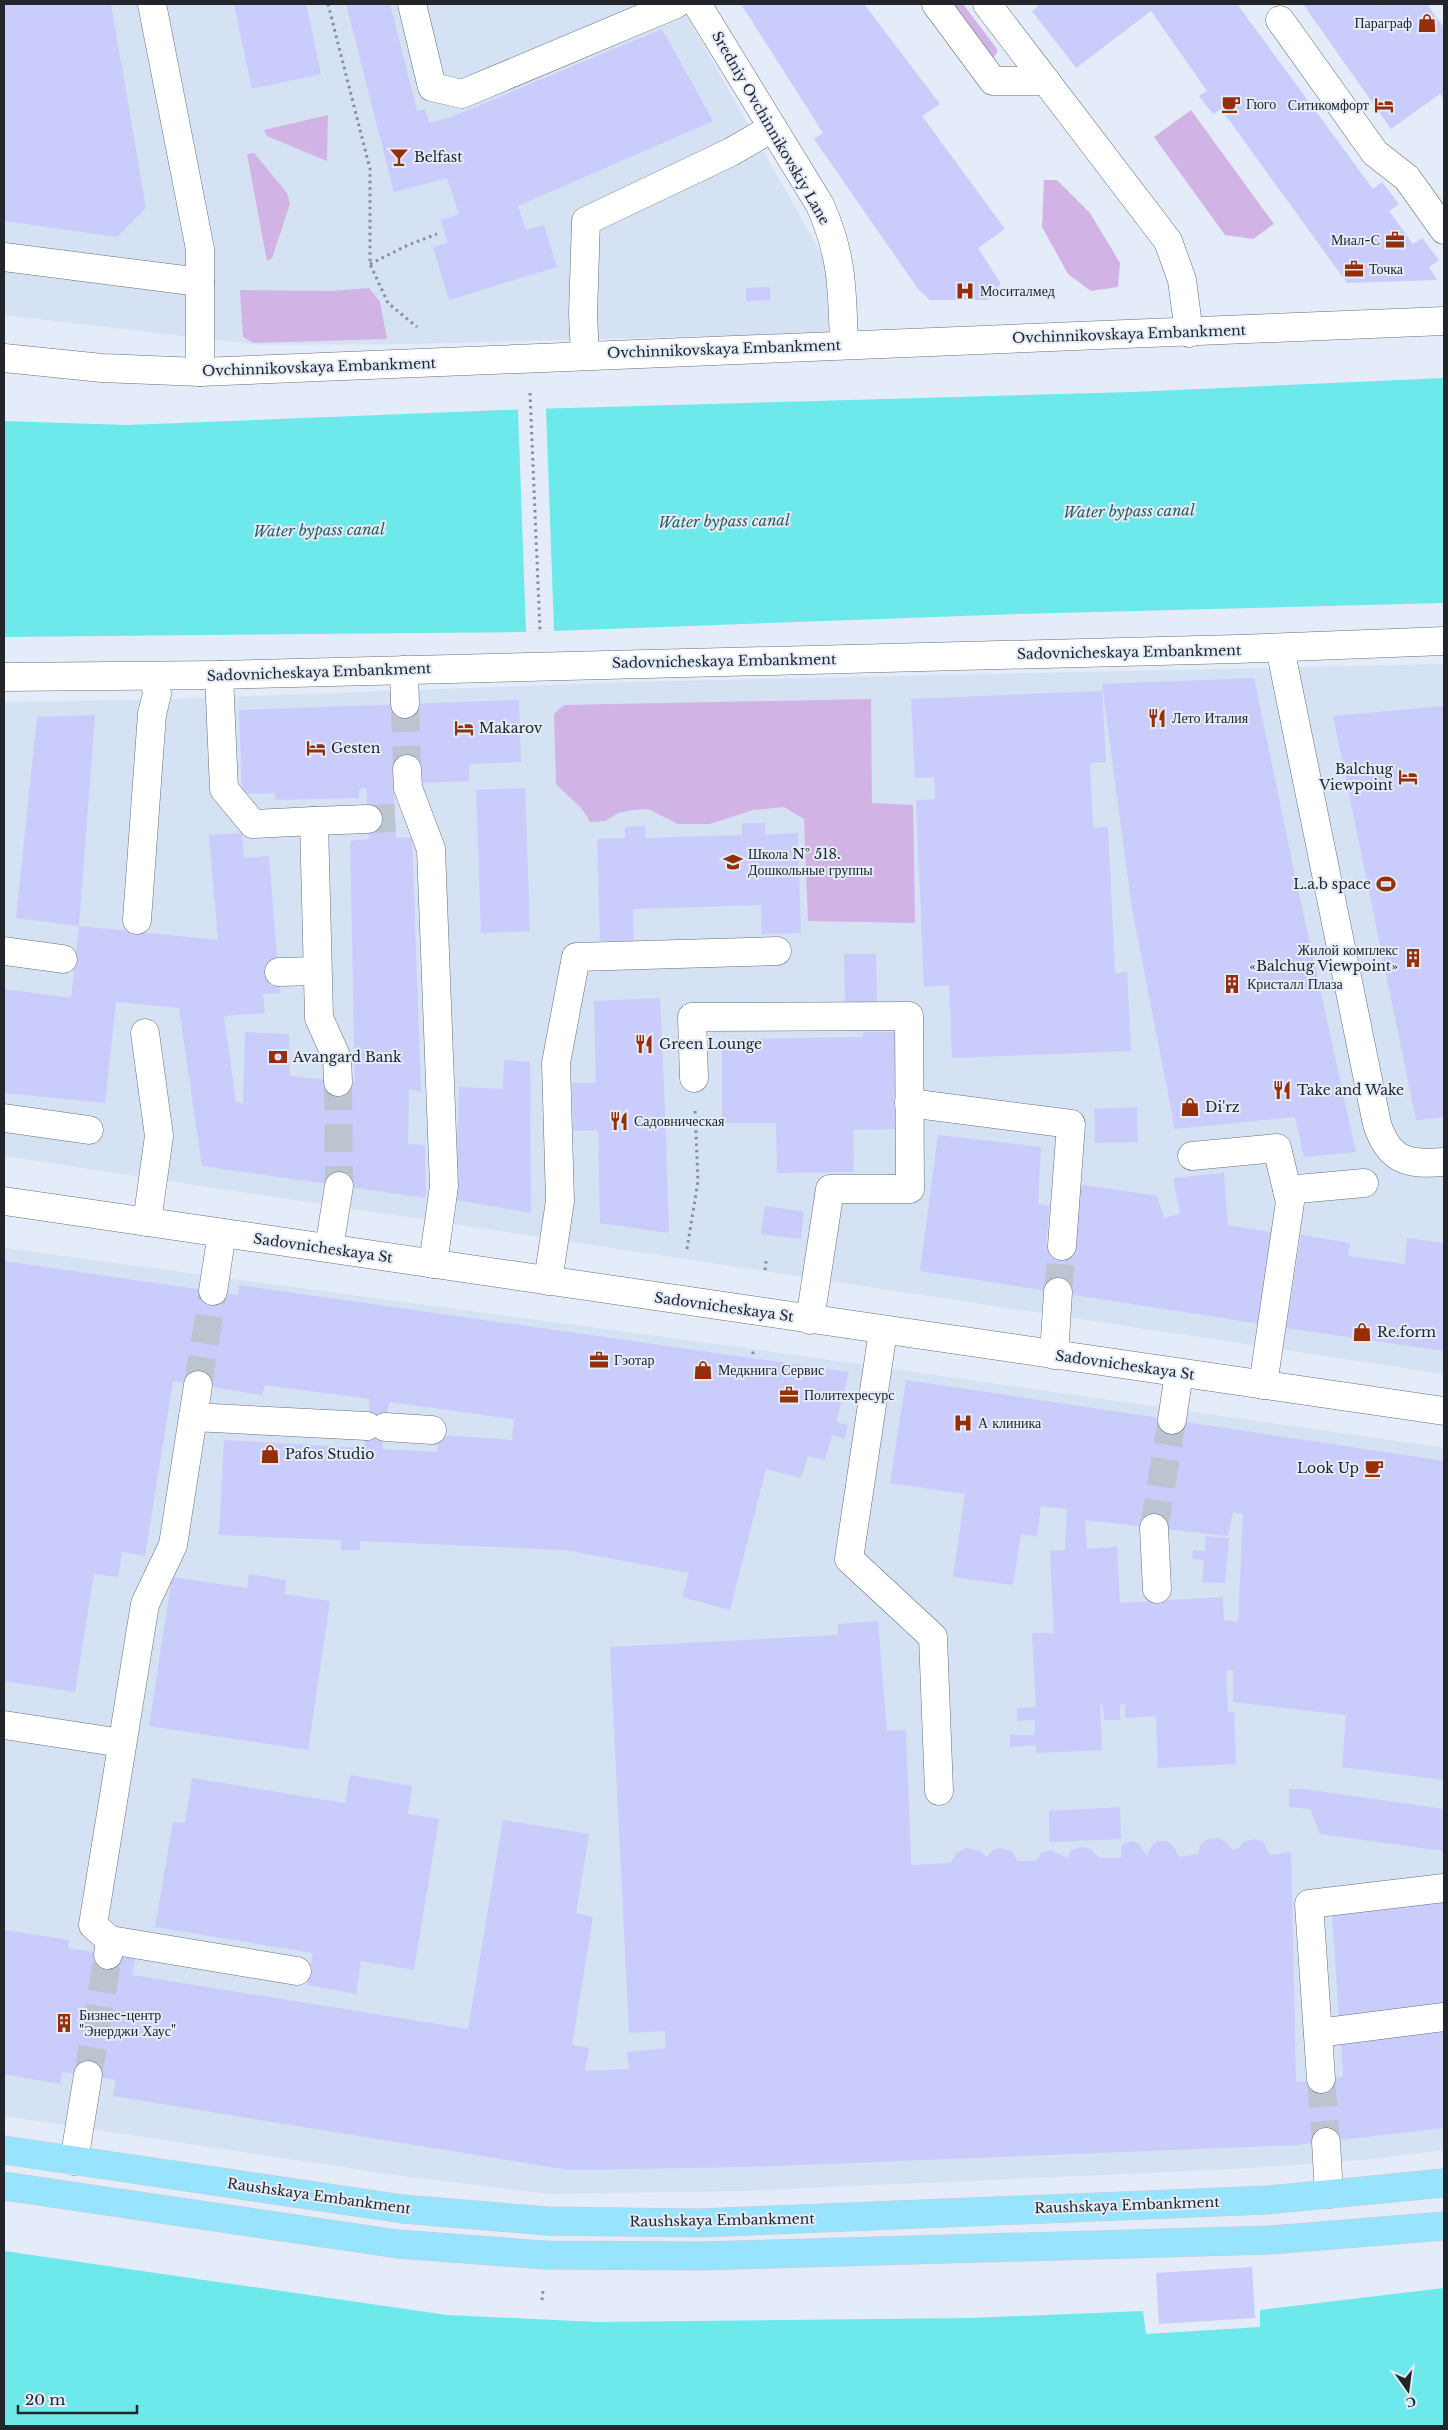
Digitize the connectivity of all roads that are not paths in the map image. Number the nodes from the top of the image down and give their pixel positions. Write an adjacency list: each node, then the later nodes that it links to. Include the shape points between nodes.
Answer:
1 (152, 4): 12 (street, via 200,249)
2 (412, 4): 3 (street, via 432,87 462,94)
3 (676, 4)
4 (698, 4): 9 (street, Sredniy Ovchinnikovskiy Lane)
5 (936, 4): 8 (street, via 993,81)
6 (987, 4): 8 (street)
7 (1280, 20): 10 (street, via 1375,153 1407,178)
8 (1046, 81): 14 (street, via 1168,241 1182,280)
9 (772, 128): 15 (street, Sredniy Ovchinnikovskiy Lane, via 820,205 833,234 840,264); 16 (street, via 731,152 586,221)
10 (1444, 230)
11 (4, 262): 12 (street)
12 (200, 282): 18 (street)
13 (1444, 322): 14 (street, Ovchinnikovskaya Embankment)
14 (1189, 333): 15 (street, Ovchinnikovskaya Embankment)
15 (844, 344): 16 (street, Ovchinnikovskaya Embankment)
16 (586, 355): 18 (street, Ovchinnikovskaya Embankment)
17 (4, 358): 18 (street, Ovchinnikovskaya Embankment, via 102,368)
18 (200, 372)
19 (1444, 641): 20 (street, Sadovnicheskaya Embankment)
20 (1280, 648): 21 (street, Sadovnicheskaya Embankment); 42 (street, via 1380,1132 1389,1150 1399,1157 1412,1162)
21 (404, 670): 22 (street, Sadovnicheskaya Embankment); 25 (street)
22 (219, 675): 23 (street, Sadovnicheskaya Embankment); 28 (street, via 224,789 253,824)
23 (154, 676): 24 (street, Sadovnicheskaya Embankment); 29 (street, via 157,694 152,714)
24 (4, 677)
25 (405, 704)
26 (407, 770): 51 (street, via 407,817 431,849 444,1186)
27 (368, 819): 28 (street)
28 (314, 821): 33 (street)
29 (137, 920)
30 (777, 951): 52 (street, via 576,957 556,1063 560,1201)
31 (4, 952): 32 (street)
32 (63, 959)
33 (317, 971): 34 (street); 37 (street, via 319,1018 337,1058)
34 (279, 972)
35 (144, 1033): 47 (street, via 159,1136)
36 (694, 1078): 38 (street, via 692,1017 909,1016)
37 (338, 1082)
38 (909, 1102): 49 (street, via 1071,1124); 55 (street, via 910,1188 830,1189)
39 (4, 1118): 40 (street)
40 (89, 1130)
41 (1192, 1156): 45 (street, via 1277,1148)
42 (1444, 1162)
43 (1364, 1183): 45 (street)
44 (339, 1186): 50 (street)
45 (1287, 1190): 60 (street, via 1290,1202)
46 (4, 1201): 47 (street, Sadovnicheskaya St)
47 (147, 1222): 48 (street, Sadovnicheskaya St)
48 (222, 1233): 50 (street, Sadovnicheskaya St); 53 (street)
49 (1062, 1246)
50 (330, 1248): 51 (street, Sadovnicheskaya St)
51 (433, 1264): 52 (street, Sadovnicheskaya St)
52 (548, 1281): 55 (street, Sadovnicheskaya St)
53 (213, 1290)
54 (1058, 1292): 57 (street)
55 (810, 1320): 56 (street, Sadovnicheskaya St)
56 (883, 1331): 57 (street, Sadovnicheskaya St); 69 (street, via 849,1559 933,1638)
57 (1054, 1355): 58 (street, Sadovnicheskaya St)
58 (1179, 1373): 60 (street, Sadovnicheskaya St); 63 (street)
59 (198, 1384): 62 (street)
60 (1263, 1385): 61 (street, Sadovnicheskaya St)
61 (1444, 1411)
62 (193, 1417): 64 (street); 68 (street, via 173,1545 145,1604)
63 (1172, 1420)
64 (432, 1430)
65 (1154, 1528): 66 (street)
66 (1157, 1589)
67 (4, 1725): 68 (street)
68 (122, 1743): 71 (street, via 93,1925 109,1947)
69 (939, 1791)
70 (1444, 1888): 73 (street, via 1309,1904)
71 (297, 1971)
72 (1444, 2017): 73 (street)
73 (1318, 2033): 75 (street)
74 (88, 2075): 78 (street)
75 (1321, 2079)
76 (1326, 2142): 81 (street)
77 (4, 2150): 78 (main road, Raushskaya Embankment)
78 (74, 2161): 81 (main road, Raushskaya Embankment, via 403,2209 548,2221 699,2223 1268,2200)
79 (1444, 2183): 81 (main road, Raushskaya Embankment)
80 (4, 2186): 82 (main road, via 398,2244 545,2255 699,2256 1271,2240)
81 (1330, 2194)
82 (1444, 2226)

